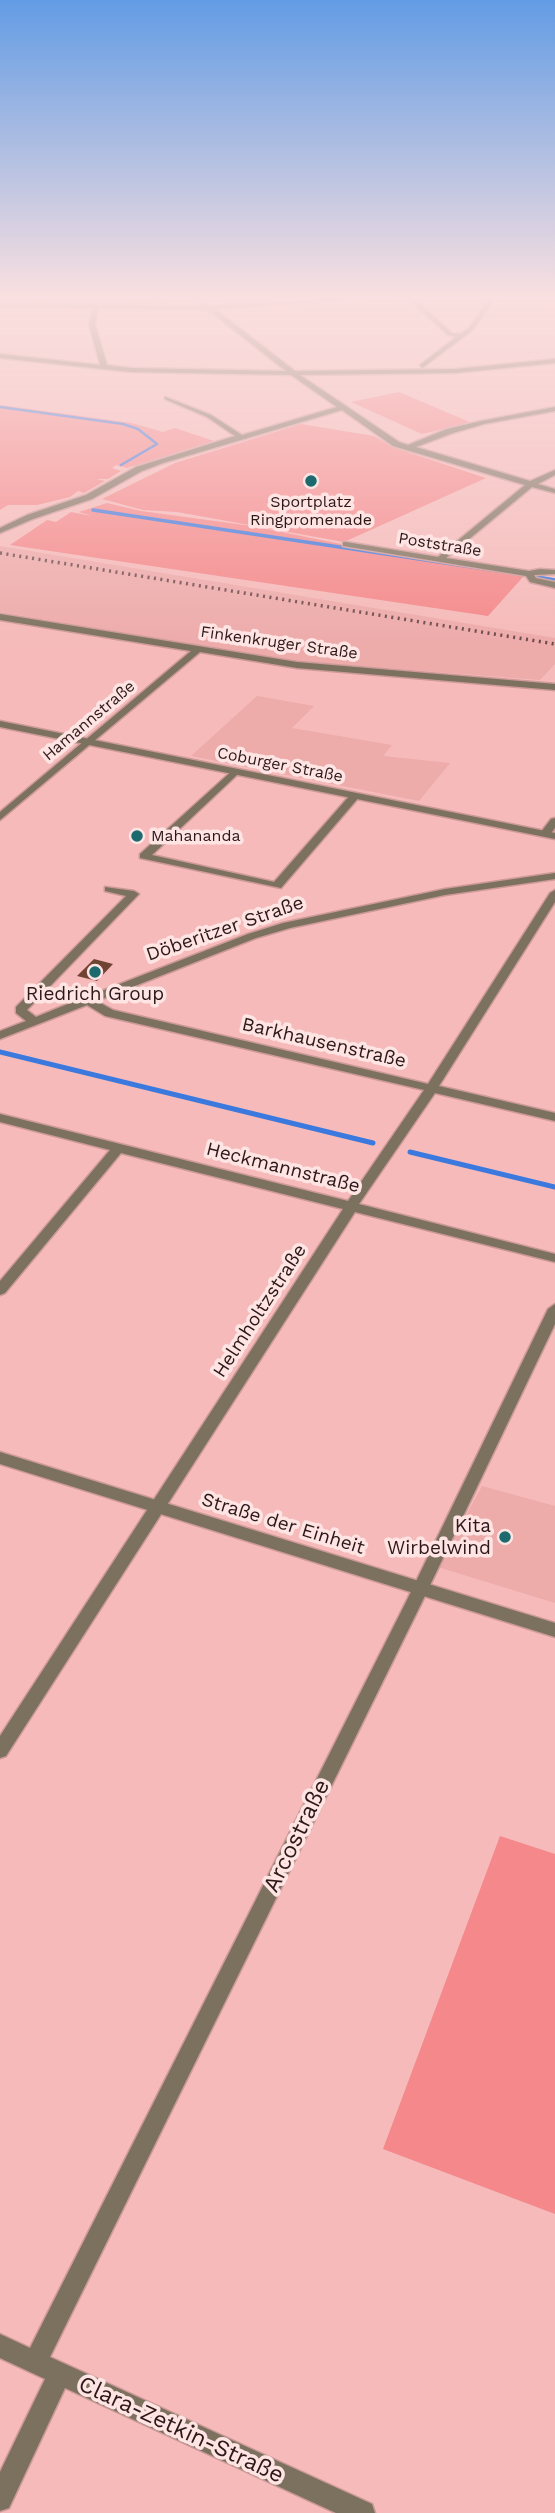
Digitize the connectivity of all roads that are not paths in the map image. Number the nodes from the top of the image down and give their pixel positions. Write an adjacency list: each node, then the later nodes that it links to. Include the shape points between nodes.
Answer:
1 (198, 411): 5 (street)
2 (328, 411): 5 (street)
3 (349, 411): 6 (street)
4 (543, 411): 6 (street, via 472,425)
5 (241, 437): 11 (street, via 139,469 89,497)
6 (408, 448): 8 (street)
7 (555, 471): 8 (street)
8 (529, 485): 9 (street); 10 (street); 13 (street)
9 (555, 491)
10 (555, 497)
11 (0, 531)
12 (346, 544): 13 (street, Poststraße)
13 (442, 558): 15 (street, Poststraße)
14 (555, 572): 15 (street, Poststraße)
15 (529, 574): 16 (street, Poststraße, via 533,580)
16 (555, 584)
17 (0, 617): 18 (street, Finkenkruger Straße)
18 (198, 649): 19 (street, Finkenkruger Straße, via 297,665); 21 (street, Hamannstraße)
19 (555, 687)
20 (0, 724): 21 (street, Coburger Straße)
21 (87, 742): 22 (street, Coburger Straße); 24 (street, Hamannstraße)
22 (234, 772): 23 (street, Coburger Straße); 23 (street, via 144,856 277,886)
23 (355, 796): 26 (street, Coburger Straße)
24 (0, 817)
25 (555, 821): 26 (street)
26 (550, 835)
27 (555, 876): 30 (street, Döberitzer Straße, via 287,925)
28 (109, 889): 31 (street, via 134,894 20,1010)
29 (555, 893): 33 (street, Helmholtzstraße)
30 (86, 999): 31 (street, Döberitzer Straße); 33 (street, Barkhausenstraße, via 109,1013)
31 (34, 1021): 32 (street, Döberitzer Straße)
32 (0, 1035)
33 (432, 1088): 34 (street, Barkhausenstraße); 37 (street, Helmholtzstraße)
34 (555, 1117)
35 (0, 1118): 36 (street, Heckmannstraße)
36 (119, 1147): 37 (street, Heckmannstraße); 39 (street)
37 (352, 1205): 38 (street, Heckmannstraße); 42 (street, Helmholtzstraße)
38 (555, 1258)
39 (0, 1290)
40 (555, 1308): 43 (street, Arcostraße)
41 (0, 1458): 42 (street, Straße der Einheit)
42 (158, 1508): 43 (street, Straße der Einheit); 45 (street, Helmholtzstraße)
43 (420, 1588): 44 (street, Straße der Einheit); 47 (street, Arcostraße)
44 (555, 1630)
45 (0, 1751)
46 (0, 2346): 47 (street, Clara-Zetkin-Straße)
47 (35, 2362): 48 (street, Clara-Zetkin-Straße)
48 (59, 2374): 49 (street); 50 (street, Clara-Zetkin-Straße)
49 (0, 2499)
50 (363, 2513)

